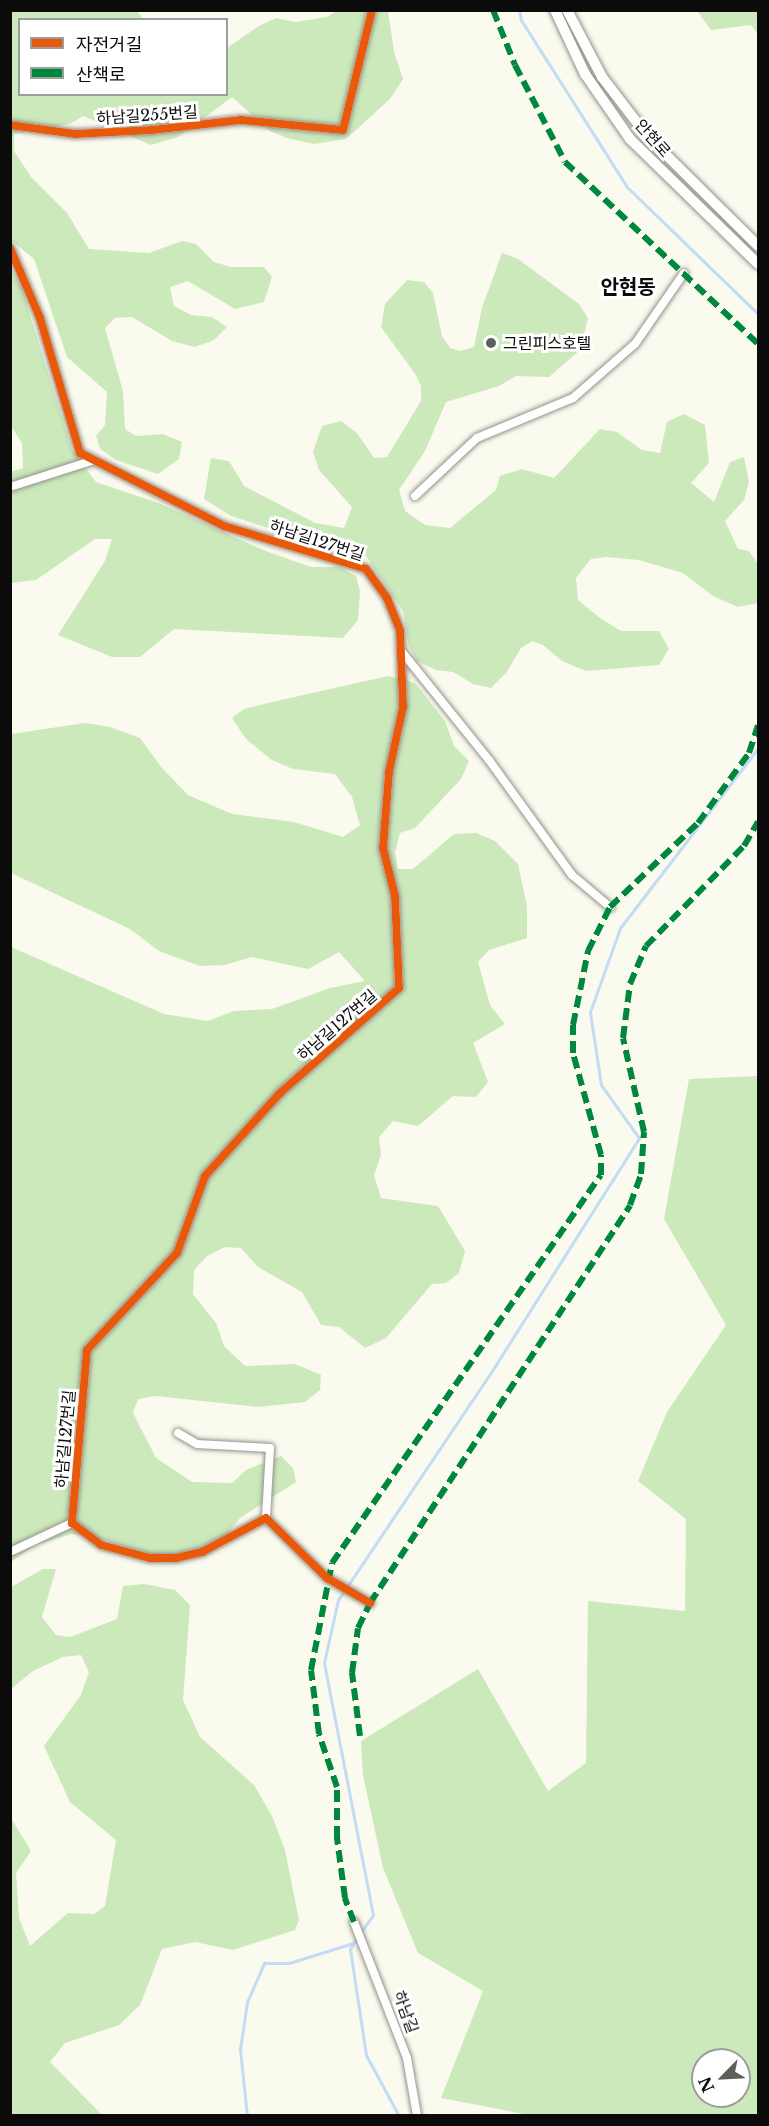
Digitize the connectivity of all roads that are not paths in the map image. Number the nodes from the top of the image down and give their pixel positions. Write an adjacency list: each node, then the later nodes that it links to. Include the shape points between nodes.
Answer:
1 (372, 10): 4 (street, 하남길255번길, via 343,130 242,120 75,134)
2 (555, 10): 7 (street, 안현로, via 585,74 630,138)
3 (567, 10): 5 (street, 안현로, via 602,76 648,137)
4 (10, 125)
5 (759, 246)
6 (10, 248): 9 (street, 하남길127번길, via 40,318 80,453)
7 (759, 264)
8 (684, 273): 11 (street, via 635,344 573,398 477,438)
9 (94, 460): 10 (street); 12 (street, 하남길127번길, via 224,526 366,569 387,598 400,631)
10 (10, 487)
11 (415, 496)
12 (403, 653): 13 (street, via 489,760 572,875); 16 (street, 하남길127번길, via 403,707 389,772 383,848 395,896 399,988 280,1093 205,1176 177,1253 87,1350)
13 (610, 907)
14 (178, 1433): 15 (street, via 196,1444 270,1448)
15 (267, 1518): 16 (street, via 202,1552 176,1558 150,1558 101,1545); 18 (street, via 327,1578)
16 (72, 1523): 17 (street)
17 (10, 1552)
18 (370, 1603)
19 (354, 1922): 20 (street, 하남길, via 407,2058)
20 (417, 2115)

